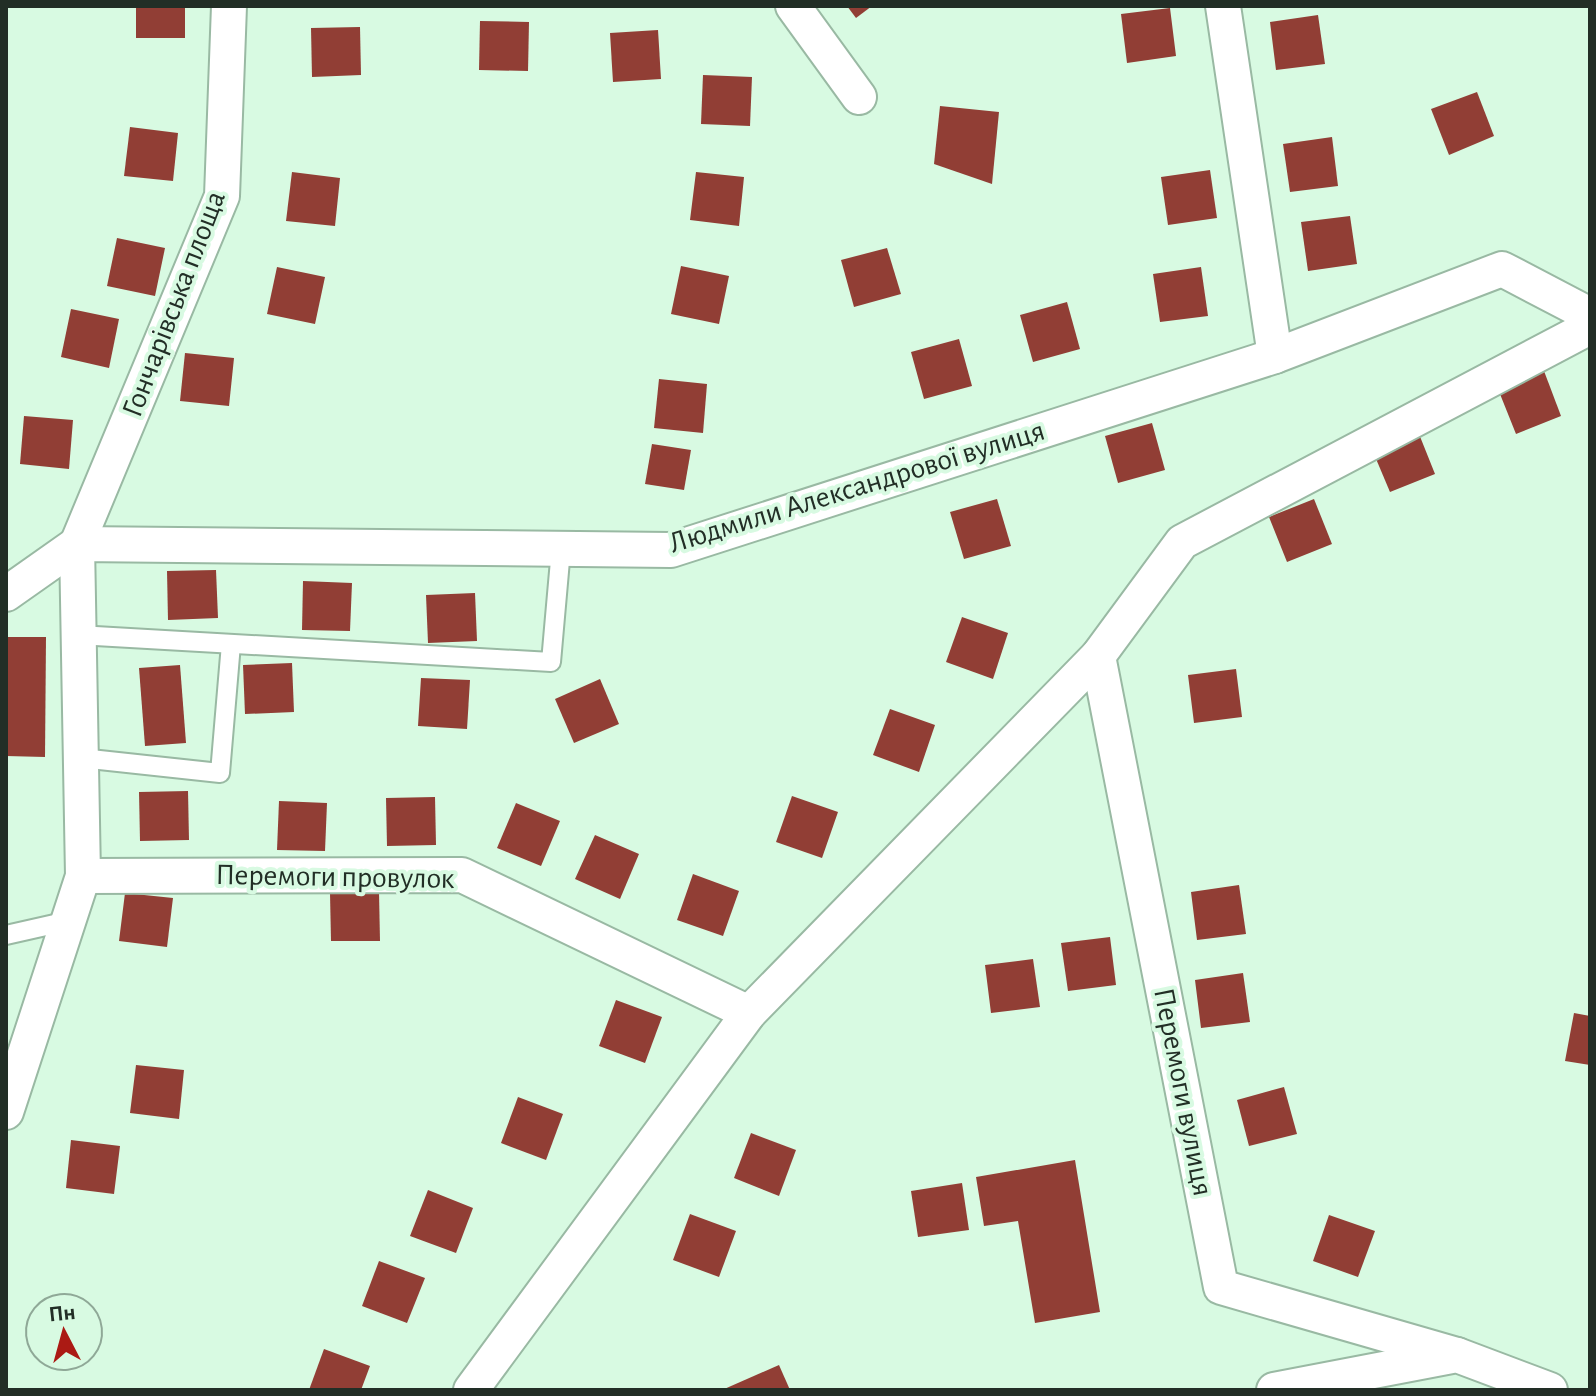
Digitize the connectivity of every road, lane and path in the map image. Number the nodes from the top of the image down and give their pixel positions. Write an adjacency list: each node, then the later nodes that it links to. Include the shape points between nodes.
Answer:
1 (229, 6): 8 (street, Гончарівська площа, via 222,196)
2 (793, 6): 4 (street)
3 (1223, 6): 7 (street)
4 (859, 97)
5 (1590, 315): 7 (street, Людмили Александрової вулиця, via 1502,269)
6 (1590, 327): 13 (street, via 1182,542)
7 (1275, 356): 9 (street, Людмили Александрової вулиця, via 671,550)
8 (77, 544): 9 (street, Людмили Александрової вулиця); 10 (street); 11 (street)
9 (561, 549): 12 (lane, via 551,662)
10 (6, 594)
11 (78, 635): 12 (lane); 14 (street)
12 (231, 644): 14 (lane, via 220,773)
13 (1098, 656): 18 (street); 20 (street, Перемоги вулиця, via 1221,1287)
14 (81, 758): 15 (street)
15 (83, 876): 16 (street); 18 (street, Перемоги провулок, via 462,875)
16 (68, 921): 17 (lane); 19 (street)
17 (6, 935)
18 (749, 1013): 21 (street)
19 (6, 1112)
20 (1457, 1355): 22 (street); 23 (street, Перемоги вулиця)
21 (471, 1390)
22 (1274, 1390)
23 (1550, 1390)

